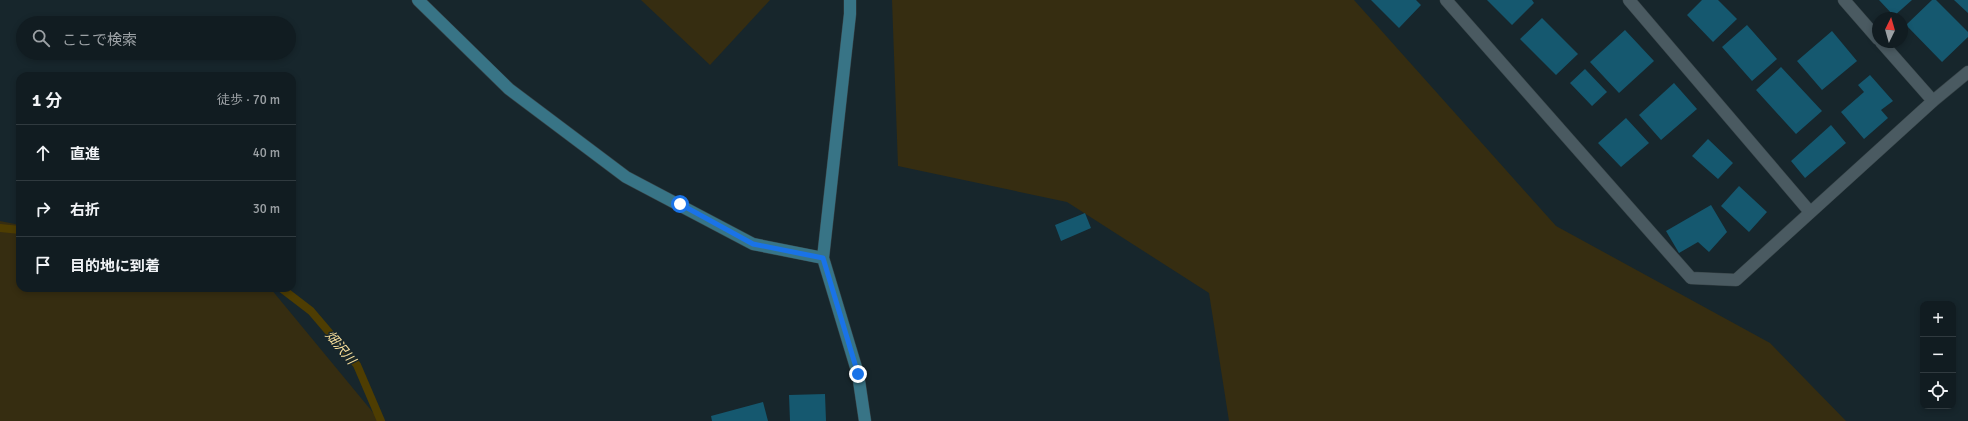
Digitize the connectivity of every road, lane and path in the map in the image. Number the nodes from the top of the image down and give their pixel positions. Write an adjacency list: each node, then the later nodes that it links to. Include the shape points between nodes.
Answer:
1 (418, 0): 11 (street, via 509,89 626,177 753,244)
2 (850, 0): 11 (street)
3 (1446, 0): 10 (street, via 1691,278 1736,280)
4 (1629, 0): 10 (street)
5 (1844, 0): 6 (street)
6 (1872, 32)
7 (1886, 48): 9 (street)
8 (1968, 72): 9 (street)
9 (1933, 101): 10 (street)
10 (1810, 212)
11 (823, 258): 12 (street, via 858,374)
12 (865, 421)

